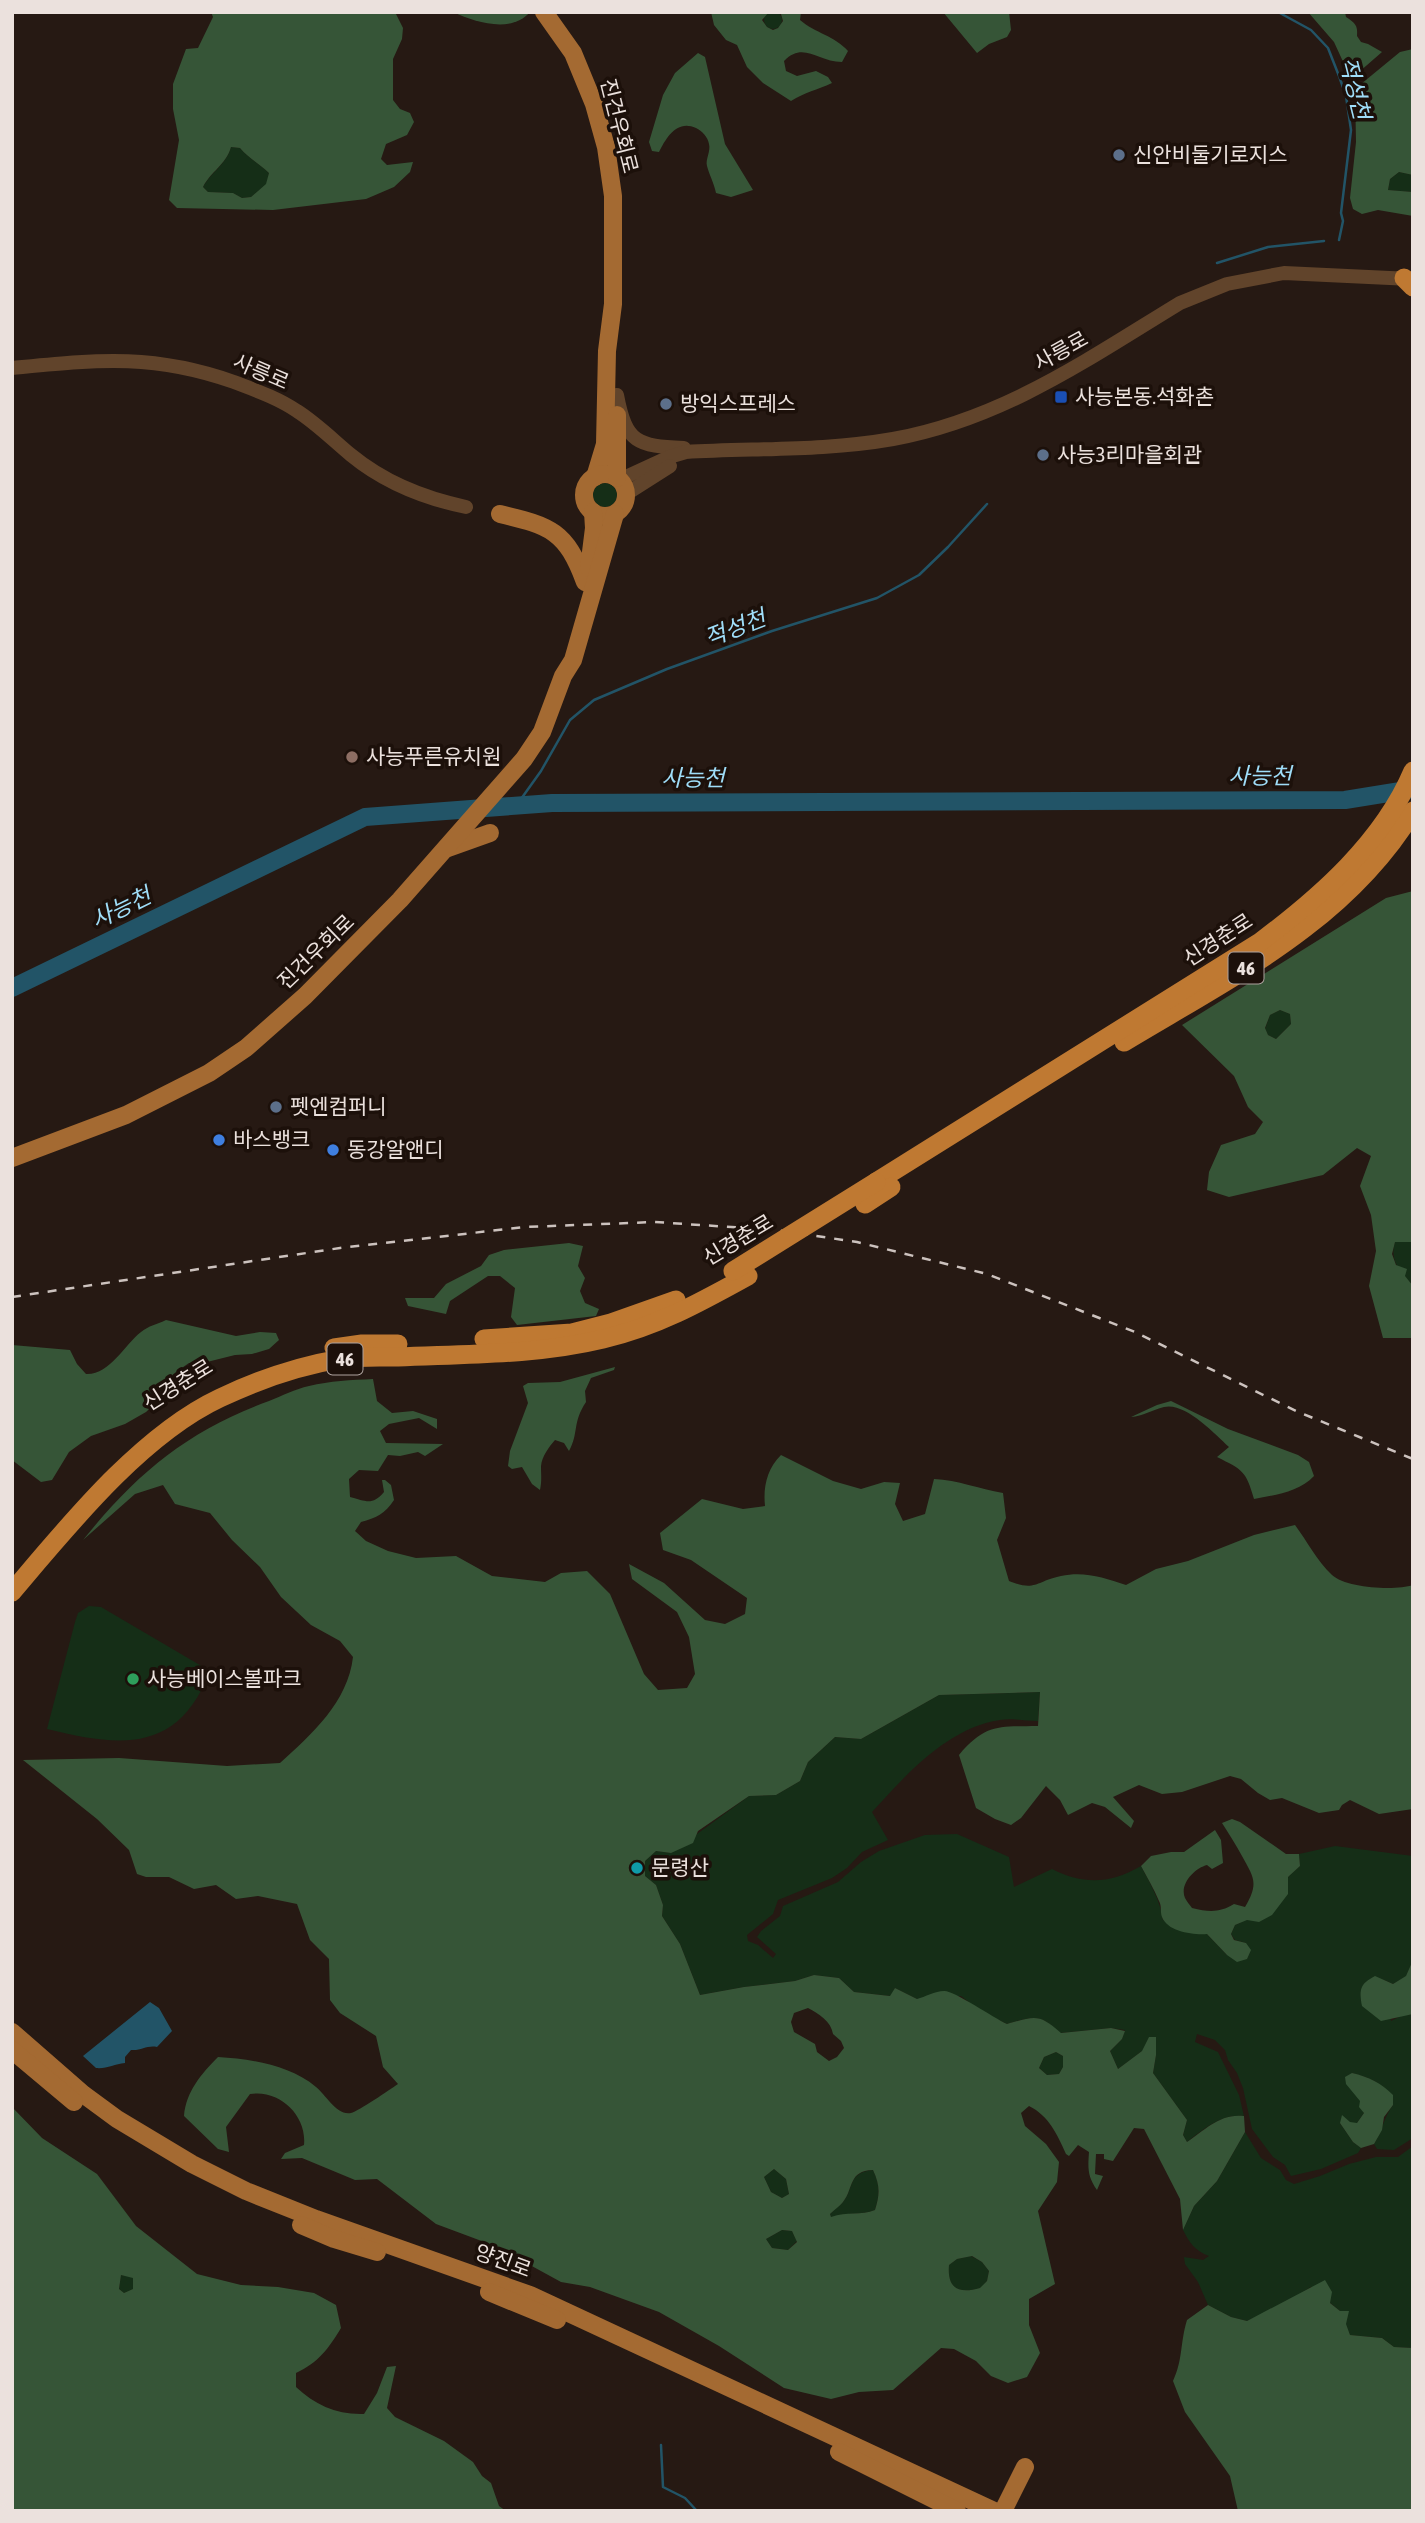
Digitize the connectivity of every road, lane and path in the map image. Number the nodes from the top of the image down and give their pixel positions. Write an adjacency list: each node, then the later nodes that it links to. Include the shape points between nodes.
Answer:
1 (544, 12): 3 (main road, 진건우회로, via 573,53 606,146 613,196)
2 (1411, 280): 6 (street, 사릉로, via 1284,273 1240,281 1180,303 1073,370 965,419 854,445)
3 (613, 304): 5 (main road, 진건우회로); 7 (main road, 진건우회로, via 605,444)
4 (12, 368): 9 (street, 사릉로, via 120,359 205,372 296,410 391,482 415,494)
5 (617, 395): 6 (street, via 627,430 638,441 651,446); 8 (main road, 진건우회로)
6 (721, 450): 8 (street, 사릉로, via 669,457)
7 (595, 477): 8 (main road, via 606,474); 10 (main road, via 584,492)
8 (621, 484): 12 (main road, via 621,509)
9 (466, 507)
10 (593, 512): 12 (main road); 13 (main road, 진건우회로, via 593,550)
11 (500, 514): 13 (main road, via 552,530 574,554)
12 (615, 514): 14 (main road, 진건우회로, via 573,660)
13 (585, 582): 14 (main road, 진건우회로)
14 (563, 676): 18 (main road, 진건우회로, via 542,732 524,759)
15 (1413, 771): 19 (highway, 신경춘로 / 46, via 1384,821 1354,859 1302,911)
16 (1413, 811): 19 (highway, 신경춘로 / 46, via 1384,855 1302,932 1245,969)
17 (489, 833): 18 (main road)
18 (445, 850): 20 (main road, 진건우회로, via 313,988 228,1062 126,1115)
19 (1090, 1054): 21 (highway, 신경춘로 / 46, bridge)
20 (12, 1158)
21 (741, 1274): 22 (highway, 신경춘로 / 46, via 657,1309 572,1333 362,1344 253,1369 178,1407 146,1433); 23 (highway, 신경춘로 / 46, via 653,1325 601,1340 527,1350 341,1359 277,1374 218,1399 176,1424 126,1466)
22 (12, 1571)
23 (12, 1592)
24 (12, 2032): 28 (main road, 양진로, via 117,2119 246,2191 530,2295)
25 (12, 2050): 27 (main road, 양진로, via 103,2122 203,2182 334,2239 430,2270 551,2318)
26 (1025, 2467): 29 (main road)
27 (957, 2511)
28 (994, 2511)
29 (1003, 2511)

